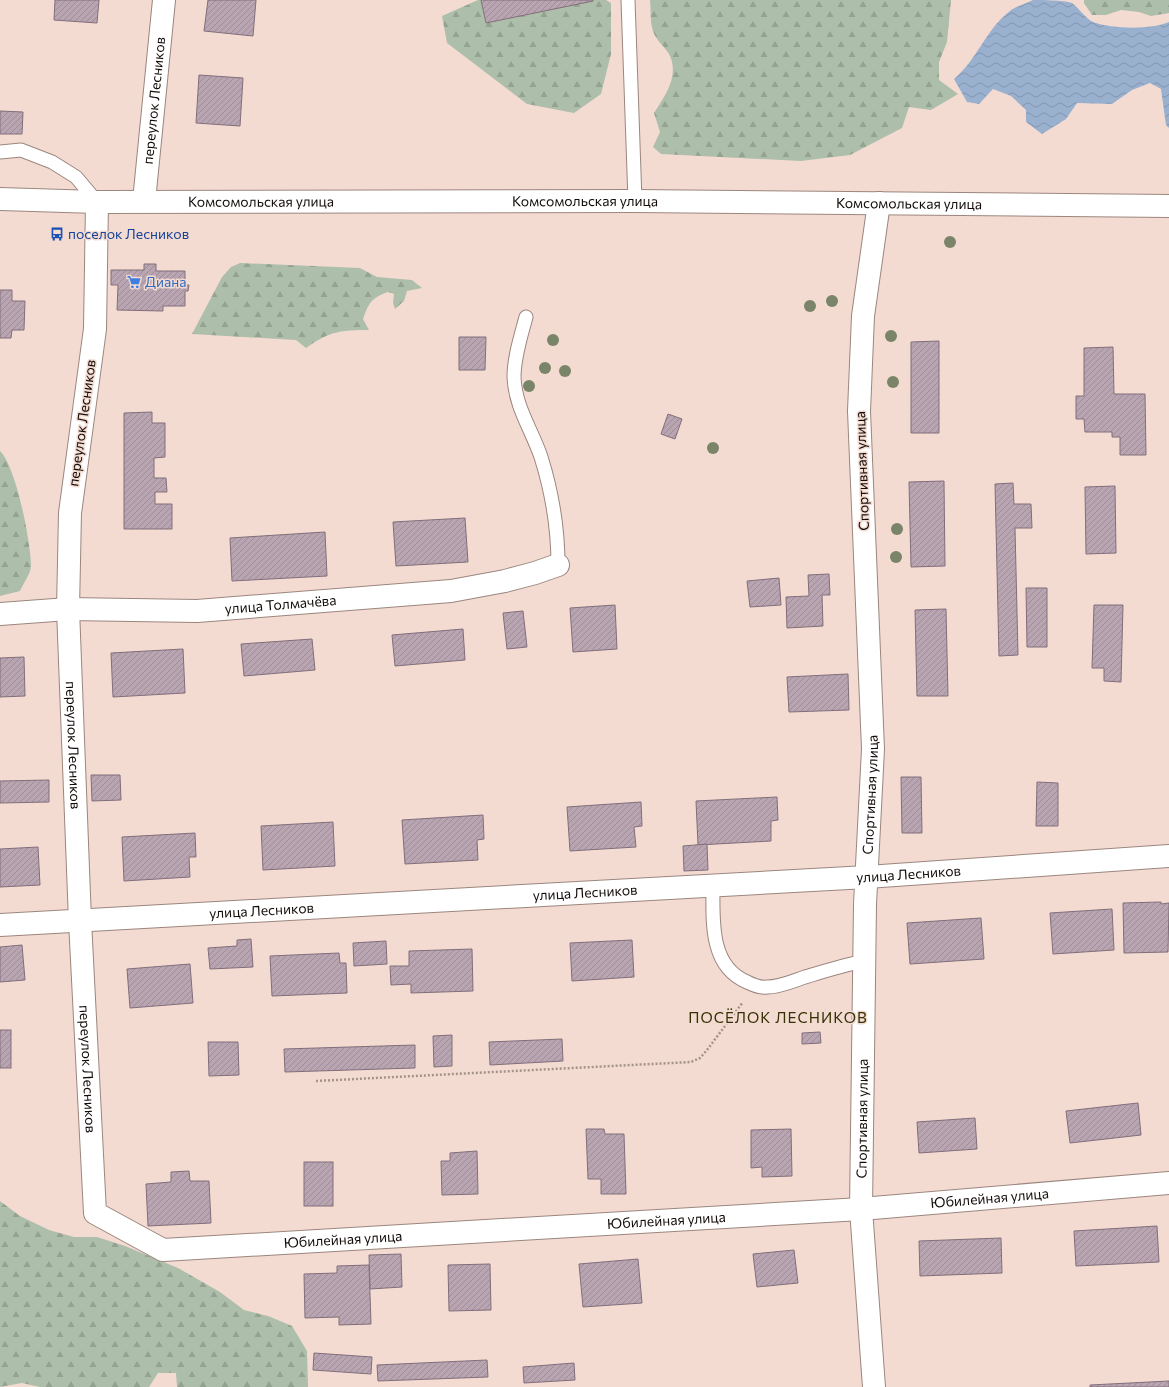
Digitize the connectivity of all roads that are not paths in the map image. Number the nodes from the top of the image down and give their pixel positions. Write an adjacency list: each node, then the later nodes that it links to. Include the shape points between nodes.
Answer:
1 (164, 0): 5 (street, переулок Лесников)
2 (628, 0): 6 (lane)
3 (0, 152): 7 (lane, via 22,150 52,162 76,177)
4 (0, 199): 7 (street, Комсомольская улица)
5 (144, 201): 6 (street, Комсомольская улица); 7 (street, Комсомольская улица)
6 (635, 201): 8 (street, Комсомольская улица)
7 (97, 202): 12 (street, переулок Лесников, via 95,329 70,513)
8 (879, 203): 9 (street, Комсомольская улица); 15 (street, Спортивная улица, via 863,316 859,411 873,749)
9 (1169, 206)
10 (526, 317): 11 (lane, via 514,376 516,394 540,456 549,488 558,541)
11 (558, 565): 12 (street, улица Толмачёва, via 535,574 451,591 197,611)
12 (68, 609): 13 (street, улица Толмачёва); 17 (street, переулок Лесников)
13 (0, 614)
14 (1169, 856): 15 (street, улица Лесников)
15 (867, 877): 16 (street, улица Лесников); 19 (street, Спортивная улица)
16 (712, 886): 17 (street, улица Лесников); 19 (lane, via 713,925 718,951 730,972 740,980 767,988)
17 (80, 921): 18 (street, улица Лесников); 22 (street, переулок Лесников, via 95,1213)
18 (0, 925)
19 (864, 961): 21 (street, Спортивная улица)
20 (1169, 1183): 21 (street, Юбилейная улица)
21 (861, 1209): 22 (street, Юбилейная улица); 23 (street, Спортивная улица)
22 (163, 1250)
23 (874, 1387)

